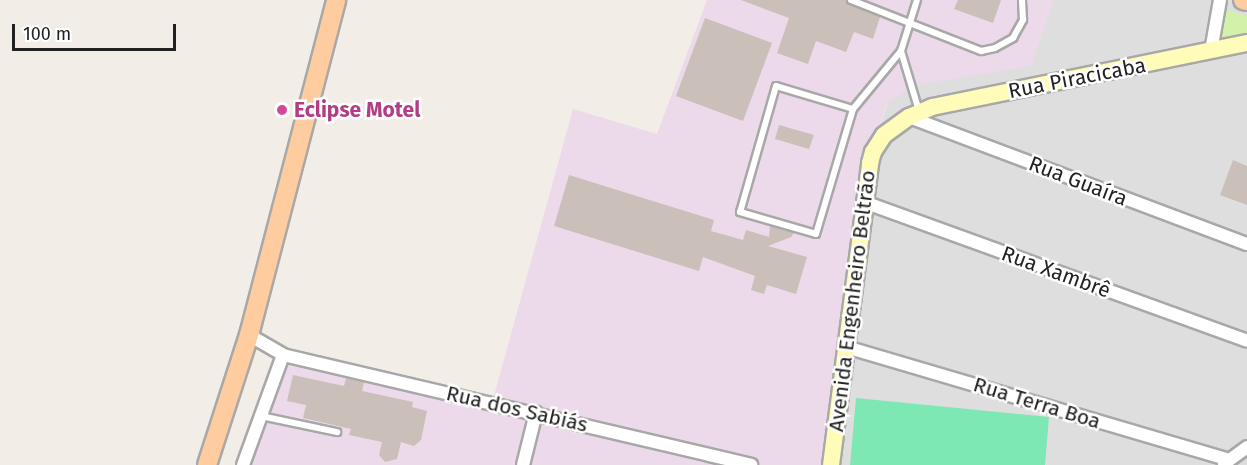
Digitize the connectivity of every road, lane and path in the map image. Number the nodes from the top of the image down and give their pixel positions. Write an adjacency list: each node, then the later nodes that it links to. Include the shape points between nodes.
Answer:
1 (336, 0): 14 (main road)
2 (851, 0): 6 (lane)
3 (917, 0): 6 (lane)
4 (1022, 0): 6 (lane, via 1023,21 1019,30 1004,45 988,51 976,50)
5 (1220, 0): 9 (street)
6 (910, 23): 8 (lane)
7 (1247, 43): 9 (street, Rua Piracicaba)
8 (901, 51): 10 (lane); 11 (lane)
9 (1210, 51): 11 (street, Rua Piracicaba, via 932,107)
10 (853, 109): 10 (lane, via 816,234 740,212 776,86)
11 (914, 114): 12 (street, Avenida Engenheiro Beltrão, via 891,128 873,152); 13 (street, Rua Guaíra)
12 (864, 202): 15 (street, Rua Xambrê); 16 (street, Avenida Engenheiro Beltrão)
13 (1247, 244)
14 (249, 335): 17 (street, Rua dos Sabiás); 23 (main road)
15 (1247, 341)
16 (846, 346): 22 (street, Rua Terra Boa); 27 (street, Avenida Engenheiro Beltrão)
17 (283, 355): 18 (street, Rua dos Sabiás); 19 (street)
18 (536, 413): 25 (street); 26 (street, Rua dos Sabiás)
19 (261, 416): 20 (lane); 24 (street)
20 (338, 432)
21 (1247, 447): 22 (street)
22 (1226, 463)
23 (207, 465)
24 (243, 465)
25 (523, 465)
26 (751, 465)
27 (831, 465)

